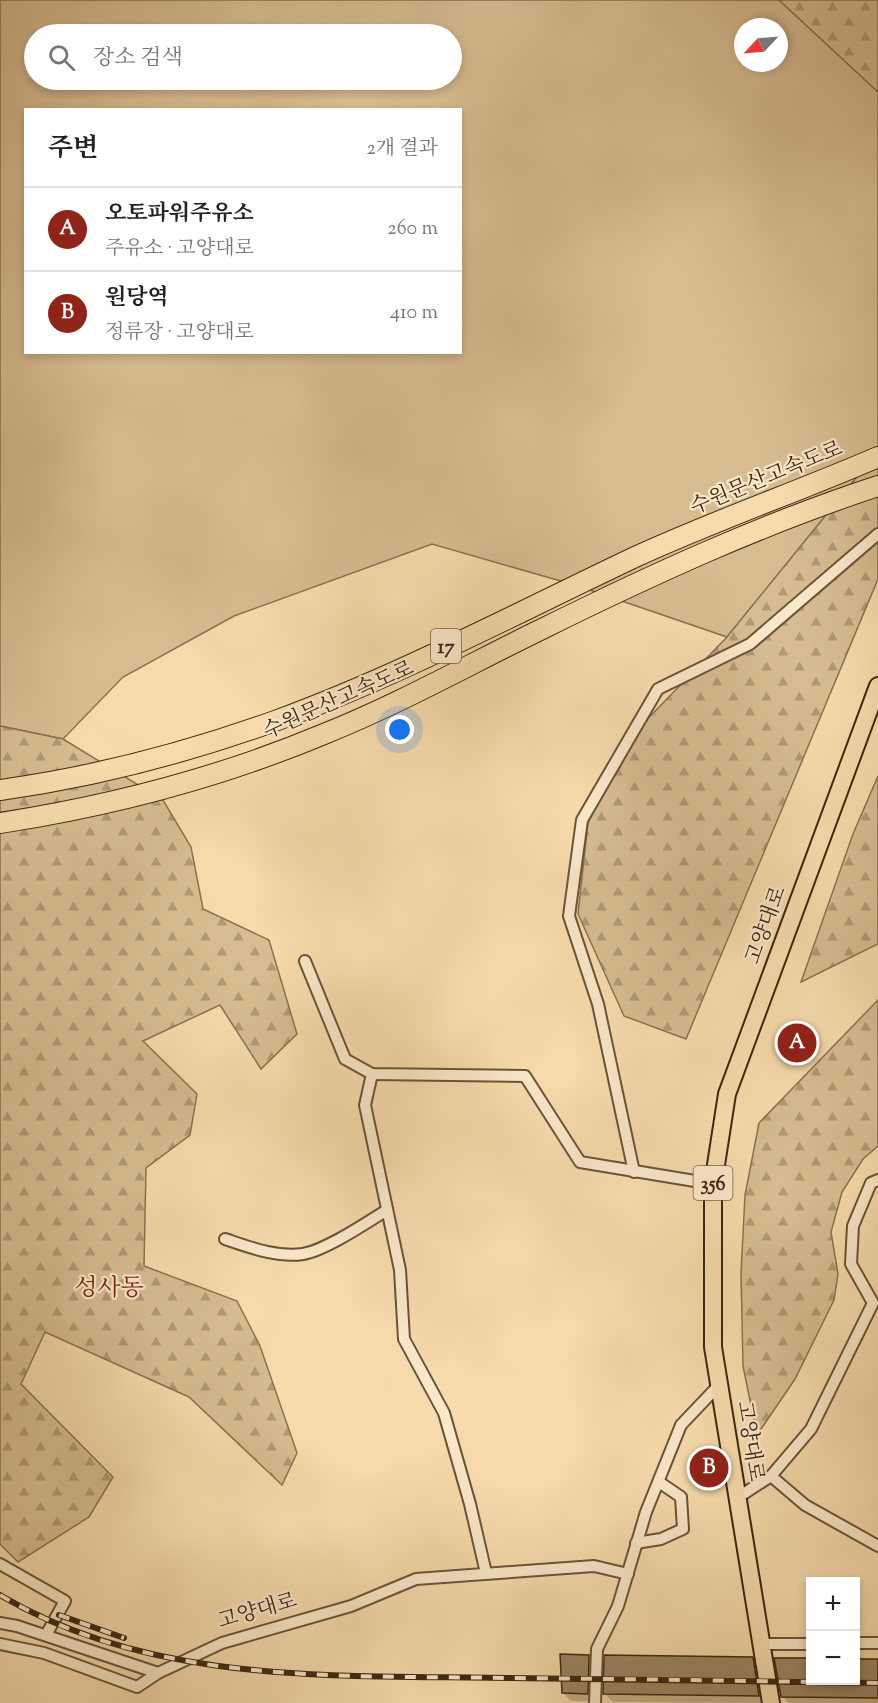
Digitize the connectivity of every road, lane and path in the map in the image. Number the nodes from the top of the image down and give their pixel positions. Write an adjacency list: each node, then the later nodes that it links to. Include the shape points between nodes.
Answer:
1 (878, 457): 5 (highway, 수원문산고속도로 / 17, via 645,553 354,689 276,720 130,765)
2 (878, 486): 6 (highway, 수원문산고속도로 / 17, via 689,559 377,710 277,753 121,799)
3 (878, 534): 9 (street, via 750,644 658,689 582,820 569,916 598,1004)
4 (878, 686): 11 (main road, 고양대로 / 356, via 727,1094)
5 (0, 790)
6 (0, 823)
7 (304, 961): 8 (street, via 345,1059)
8 (372, 1074): 9 (street, via 525,1076 580,1162); 12 (street, via 366,1105)
9 (634, 1172): 11 (street)
10 (878, 1180): 15 (street, via 871,1183 853,1227 851,1264 873,1303 811,1429)
11 (713, 1184): 14 (main road, 고양대로 / 356, via 713,1347)
12 (387, 1210): 13 (street, via 304,1254 264,1252); 21 (street, via 400,1270 404,1339 444,1413)
13 (225, 1239)
14 (719, 1385): 16 (street, via 681,1425); 17 (main road, 고양대로 / 356)
15 (771, 1476): 17 (street); 19 (street, via 805,1505)
16 (658, 1482): 18 (street); 18 (street, via 681,1497 683,1529 661,1539)
17 (737, 1498): 27 (main road, 고양대로 / 356)
18 (636, 1543): 22 (street)
19 (878, 1546)
20 (0, 1564): 24 (street, via 64,1601)
21 (486, 1574): 22 (street, 고양대로, via 594,1566); 30 (street, 고양대로, via 416,1579 351,1606 222,1643)
22 (628, 1574): 31 (street, via 597,1649)
23 (0, 1623): 24 (street)
24 (46, 1635): 30 (street)
25 (878, 1643): 29 (street)
26 (0, 1644): 30 (street, 고양대로, via 44,1653 137,1687)
27 (761, 1644): 28 (street); 32 (main road, 고양대로 / 356)
28 (806, 1644)
29 (860, 1644)
30 (158, 1673)
31 (595, 1703)
32 (771, 1703)

